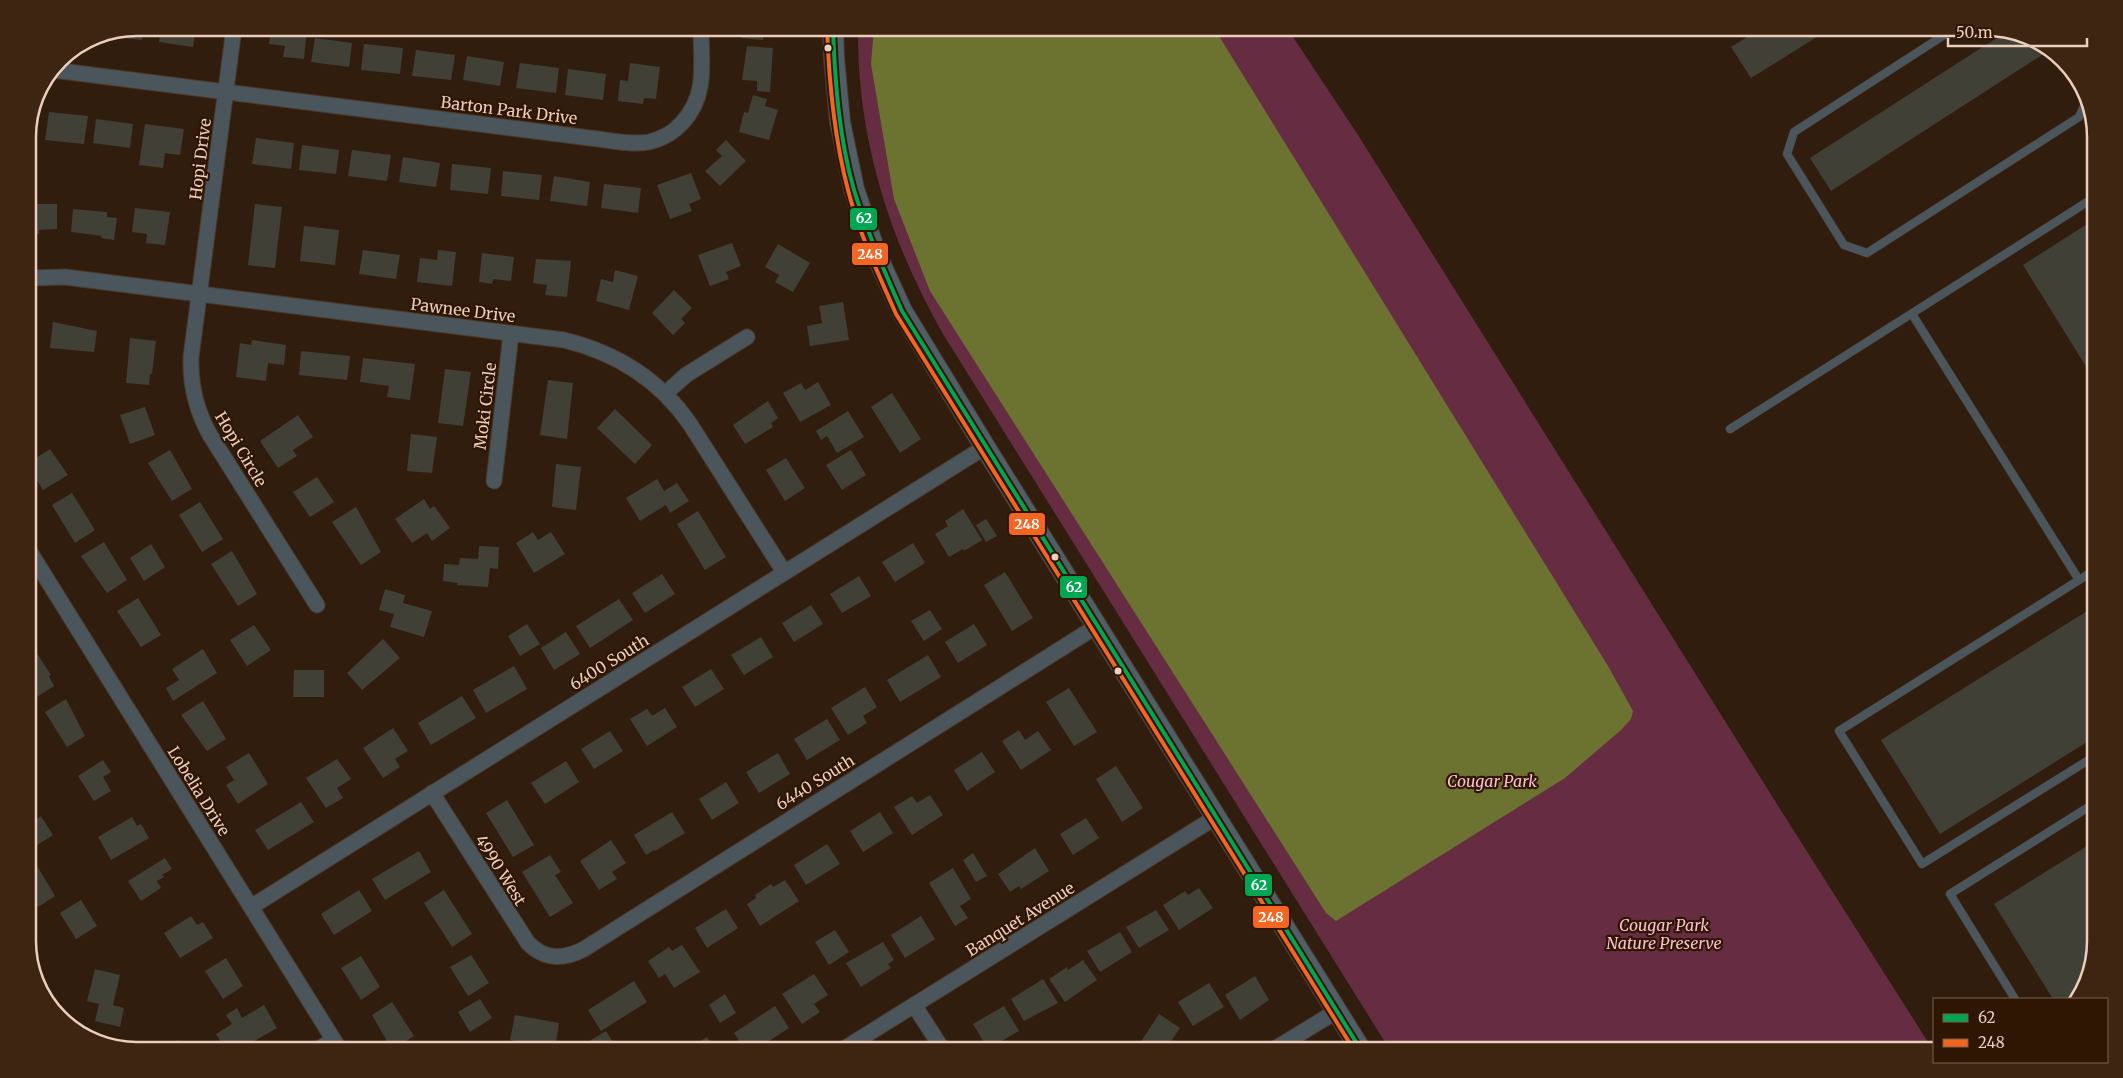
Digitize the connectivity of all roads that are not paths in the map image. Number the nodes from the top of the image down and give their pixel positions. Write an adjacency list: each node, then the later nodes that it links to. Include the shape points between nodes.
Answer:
1 (233, 36): 6 (street, Hopi Drive)
2 (701, 36): 6 (street, Barton Park Drive, via 700,86 694,108 676,130 648,142 598,140)
3 (834, 36): 16 (main road, via 840,122 864,222 902,311)
4 (1943, 36): 7 (lane, via 1794,132 1787,154 1844,245 1867,253 2079,117)
5 (61, 71): 6 (street, Barton Park Drive)
6 (226, 92): 10 (street, Hopi Drive)
7 (2083, 109)
8 (2087, 201): 11 (lane)
9 (36, 278): 10 (street, Pawnee Drive, via 65,277)
10 (200, 295): 12 (street, Pawnee Drive); 22 (street, Hopi Circle, via 190,372 198,412)
11 (1912, 314): 15 (lane); 21 (lane)
12 (511, 334): 14 (street, Pawnee Drive, via 564,340 601,351 636,369); 17 (street, Moki Circle)
13 (747, 337): 14 (street, via 686,375)
14 (666, 393): 19 (street, Pawnee Drive, via 690,424)
15 (1730, 429)
16 (985, 447): 19 (street, 6400 South); 23 (main road)
17 (494, 481)
18 (36, 562): 28 (street, Lobelia Drive)
19 (784, 572): 25 (street, 6400 South)
20 (2087, 575): 21 (lane)
21 (2079, 580): 24 (lane, via 1839,732 1922,864)
22 (317, 605)
23 (1097, 626): 27 (main road); 29 (street, 6440 South, via 584,949 567,956)
24 (2087, 762)
25 (432, 794): 28 (street, 6400 South); 29 (street, 4990 West, via 522,936 534,949)
26 (2087, 809): 30 (lane, via 1950,894)
27 (1216, 817): 31 (street, Banquet Avenue); 32 (main road)
28 (251, 907): 33 (street, Lobelia Drive)
29 (549, 957)
30 (2014, 998)
31 (914, 1005): 34 (street, Banquet Avenue); 35 (street)
32 (1337, 1011): 36 (street); 37 (main road)
33 (335, 1042)
34 (855, 1042)
35 (938, 1042)
36 (1286, 1042)
37 (1356, 1042)

